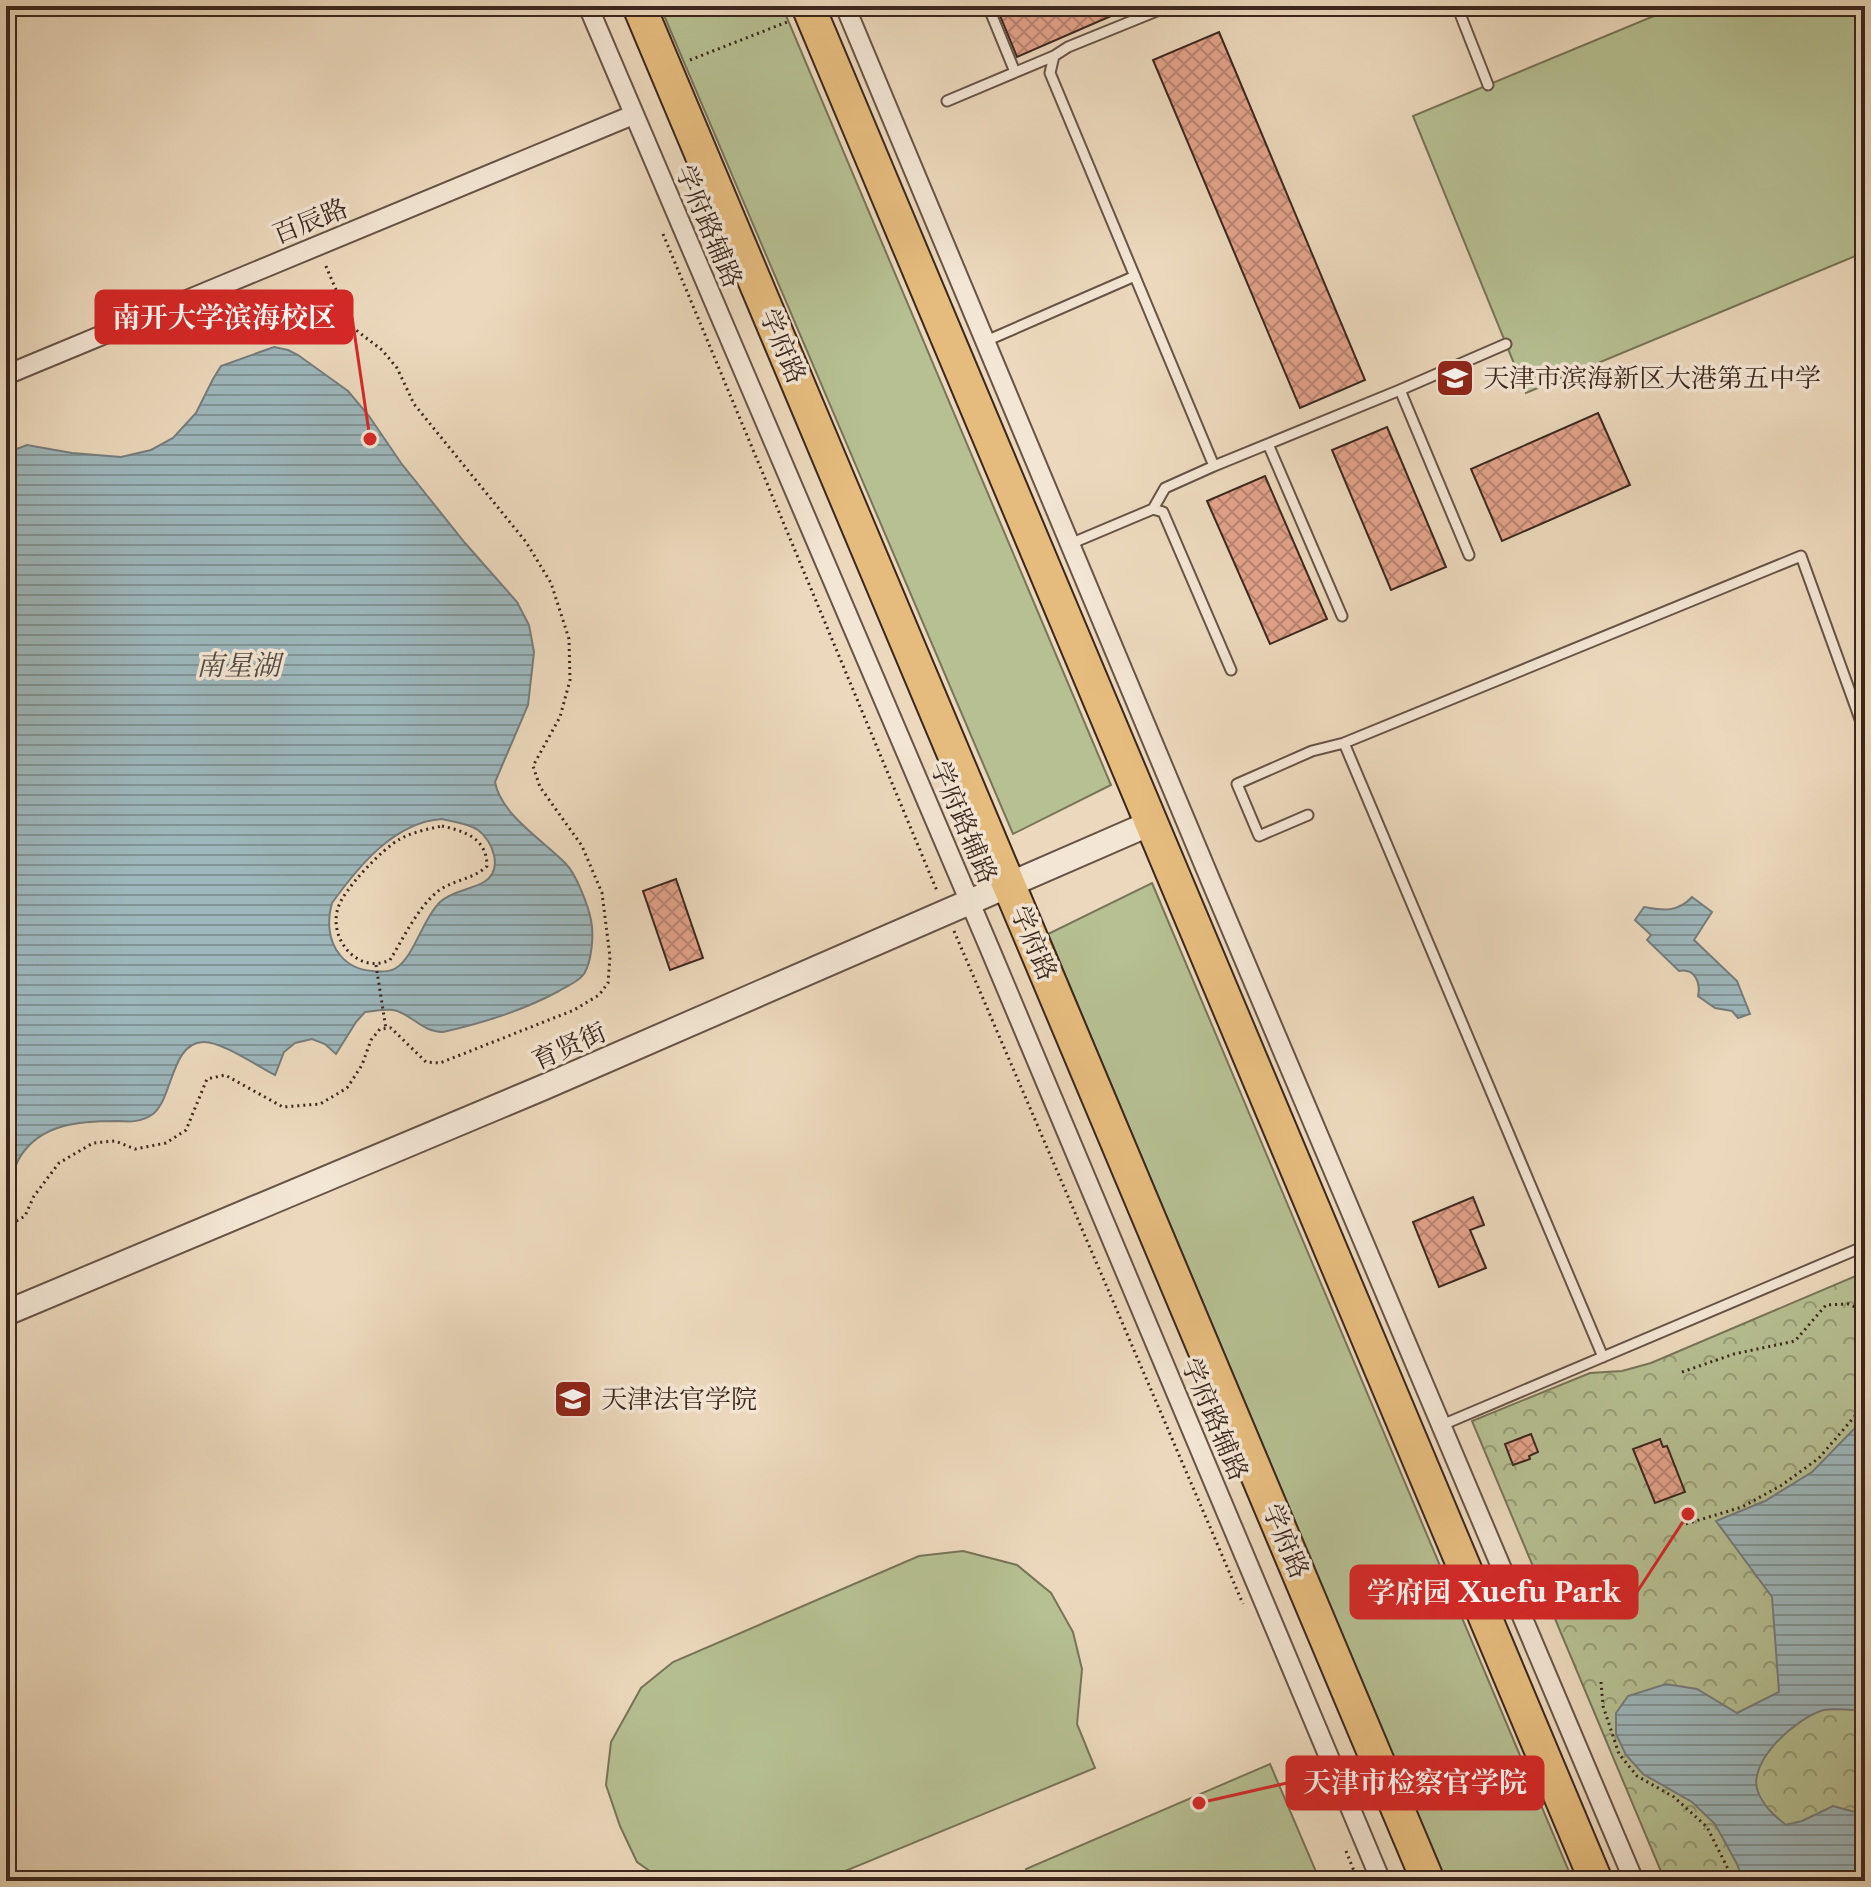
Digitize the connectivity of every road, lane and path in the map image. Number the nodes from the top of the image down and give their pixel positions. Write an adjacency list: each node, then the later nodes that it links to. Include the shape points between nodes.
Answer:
1 (588, 6): 13 (street, 学府路辅路)
2 (639, 6): 9 (highway, 学府路)
3 (845, 6): 17 (street)
4 (988, 6): 10 (lane)
5 (1169, 6): 8 (lane)
6 (1457, 6): 11 (lane)
7 (809, 9): 9 (path); 31 (highway)
8 (1054, 56): 10 (lane); 16 (lane, via 1050,73)
9 (667, 70): 32 (highway, 学府路)
10 (1015, 72): 12 (lane)
11 (1488, 85)
12 (947, 101)
13 (633, 115): 15 (street, 百辰路); 33 (street, 学府路辅路)
14 (659, 224): 34 (path)
15 (318, 246): 19 (street, 百辰路); 36 (path, via 352,327 397,368 414,404 526,542 551,583 569,639 570,680 560,717 533,766 540,787 582,846 602,893 610,957 608,983 599,995 440,1063 426,1062)
16 (1135, 276): 17 (lane); 22 (lane)
17 (986, 341): 24 (street)
18 (1506, 344): 20 (lane)
19 (6, 375)
20 (1400, 390): 21 (lane); 25 (lane)
21 (1268, 444): 22 (lane); 26 (lane)
22 (1214, 466): 23 (lane, via 1165,488)
23 (1153, 509): 24 (lane); 27 (lane, via 1163,512)
24 (1070, 544): 44 (street)
25 (1469, 555)
26 (1342, 616)
27 (1231, 670)
28 (1865, 733): 29 (lane, via 1801,556)
29 (1344, 743): 30 (lane, via 1237,784 1259,836); 41 (lane)
30 (1308, 815)
31 (1151, 823): 32 (street, 育贤街); 52 (highway)
32 (1009, 884): 33 (street, 育贤街); 51 (highway, 学府路)
33 (969, 901): 34 (street, 育贤街); 50 (street, 学府路辅路)
34 (946, 911): 40 (street, 育贤街); 46 (path)
35 (376, 966): 35 (path, via 390,960 439,890 487,866 483,849 468,833 442,826 398,840 341,898 336,925 344,947); 36 (path)
36 (385, 1026): 37 (path, via 371,1040 347,1088 320,1104 283,1107 225,1075 207,1079 186,1130 166,1143 135,1149 115,1141 93,1143 59,1163 25,1216)
37 (6, 1227)
38 (1865, 1246): 41 (lane)
39 (1865, 1312): 42 (path, via 1849,1304 1826,1305 1795,1341)
40 (6, 1313)
41 (1603, 1357): 44 (lane)
42 (1682, 1372)
43 (1865, 1390): 45 (path, via 1855,1416 1819,1458 1742,1507)
44 (1442, 1425): 53 (street)
45 (1686, 1524)
46 (1243, 1606)
47 (1601, 1682): 54 (path, via 1619,1754 1637,1776 1674,1797 1707,1827)
48 (1347, 1852): 49 (path)
49 (1358, 1881)
50 (1381, 1881)
51 (1428, 1881)
52 (1596, 1881)
53 (1634, 1881)
54 (1734, 1881)

